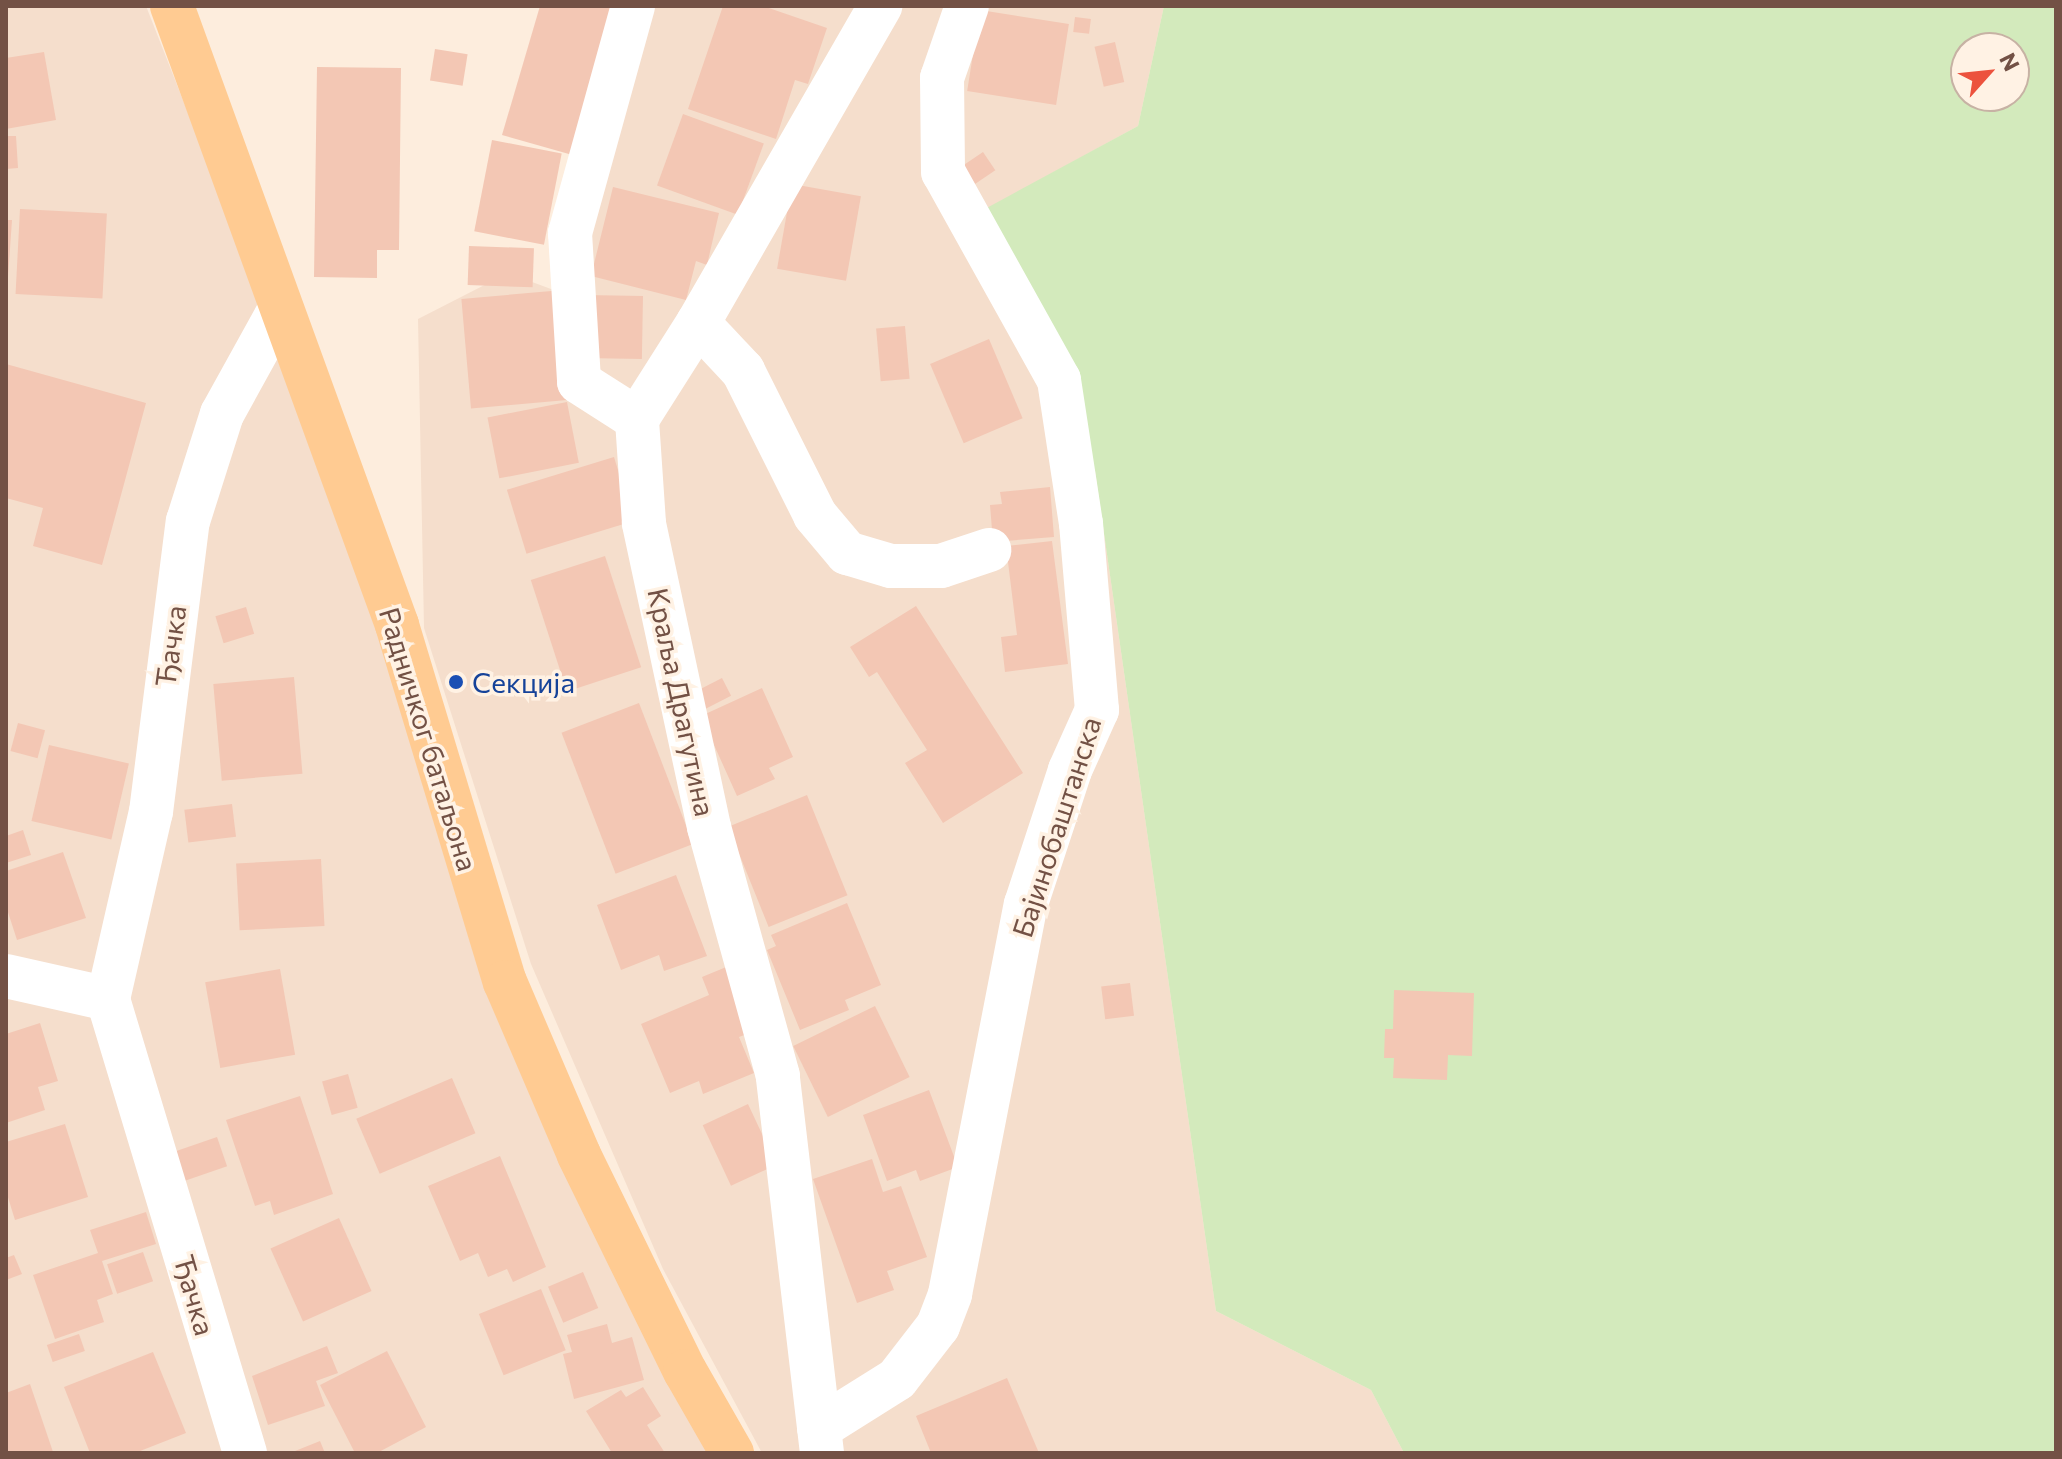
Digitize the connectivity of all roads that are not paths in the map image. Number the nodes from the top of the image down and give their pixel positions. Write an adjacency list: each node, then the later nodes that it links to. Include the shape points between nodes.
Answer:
1 (172, 6): 5 (main road, Радничког батаљона)
2 (633, 6): 7 (street, via 570,233 579,382)
3 (880, 6): 6 (street)
4 (967, 6): 11 (street, Бајинобаштанска, via 942,78 943,172 1059,380 1081,524 1097,710 1070,770 1026,904 950,1294 938,1326 897,1379)
5 (280, 309): 10 (street, Ђачка, via 222,414 188,521 151,812); 13 (main road, Радничког батаљона, via 397,625 505,982 579,1155 685,1371)
6 (698, 323): 7 (street); 8 (street, via 743,371 815,515 847,553 891,566 941,566)
7 (637, 419): 11 (street, Краља Драгутина, via 650,553 709,827 778,1076)
8 (989, 550)
9 (6, 976): 10 (street)
10 (108, 999): 12 (street, Ђачка)
11 (820, 1440)
12 (245, 1453)
13 (732, 1453)

